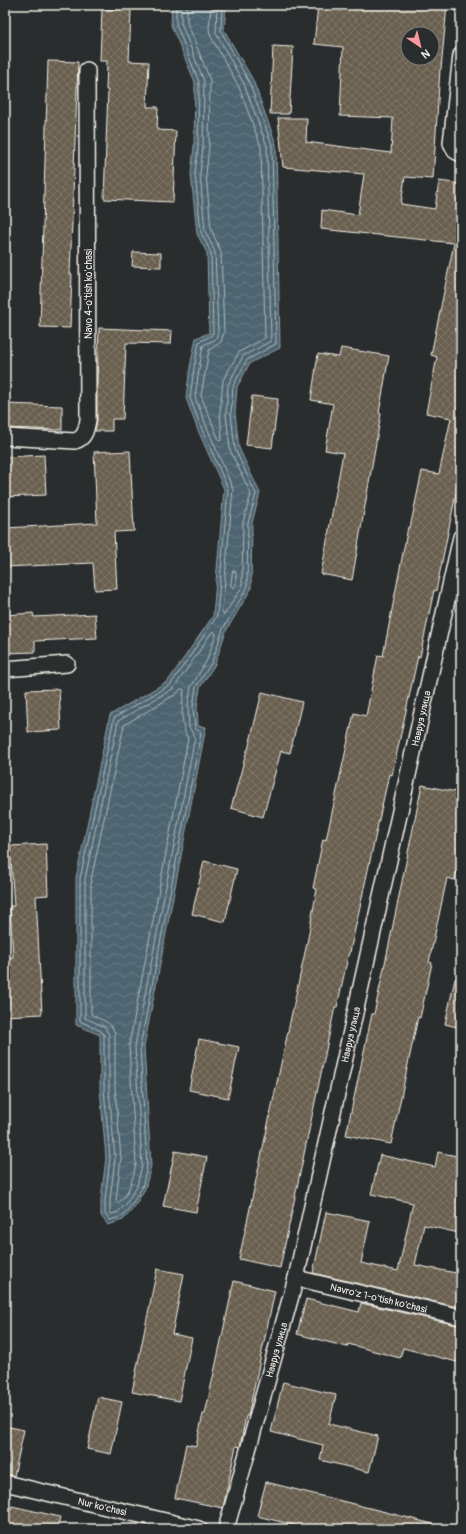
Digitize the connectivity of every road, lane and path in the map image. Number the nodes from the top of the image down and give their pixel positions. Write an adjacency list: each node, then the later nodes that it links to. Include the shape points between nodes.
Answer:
1 (461, 55): 3 (street, via 450,143)
2 (87, 70): 4 (street, Navo 4-o'tish ko'chasi, via 86,433 75,441)
3 (461, 154)
4 (5, 437)
5 (461, 537): 8 (street, Навруз улица)
6 (67, 664): 7 (street)
7 (5, 669)
8 (296, 1278): 9 (street, Navro'z 1-o'tish ko'chasi); 12 (street, Навруз улица)
9 (461, 1317)
10 (5, 1484): 11 (street, Nur ko'chasi)
11 (199, 1529)
12 (226, 1529)

